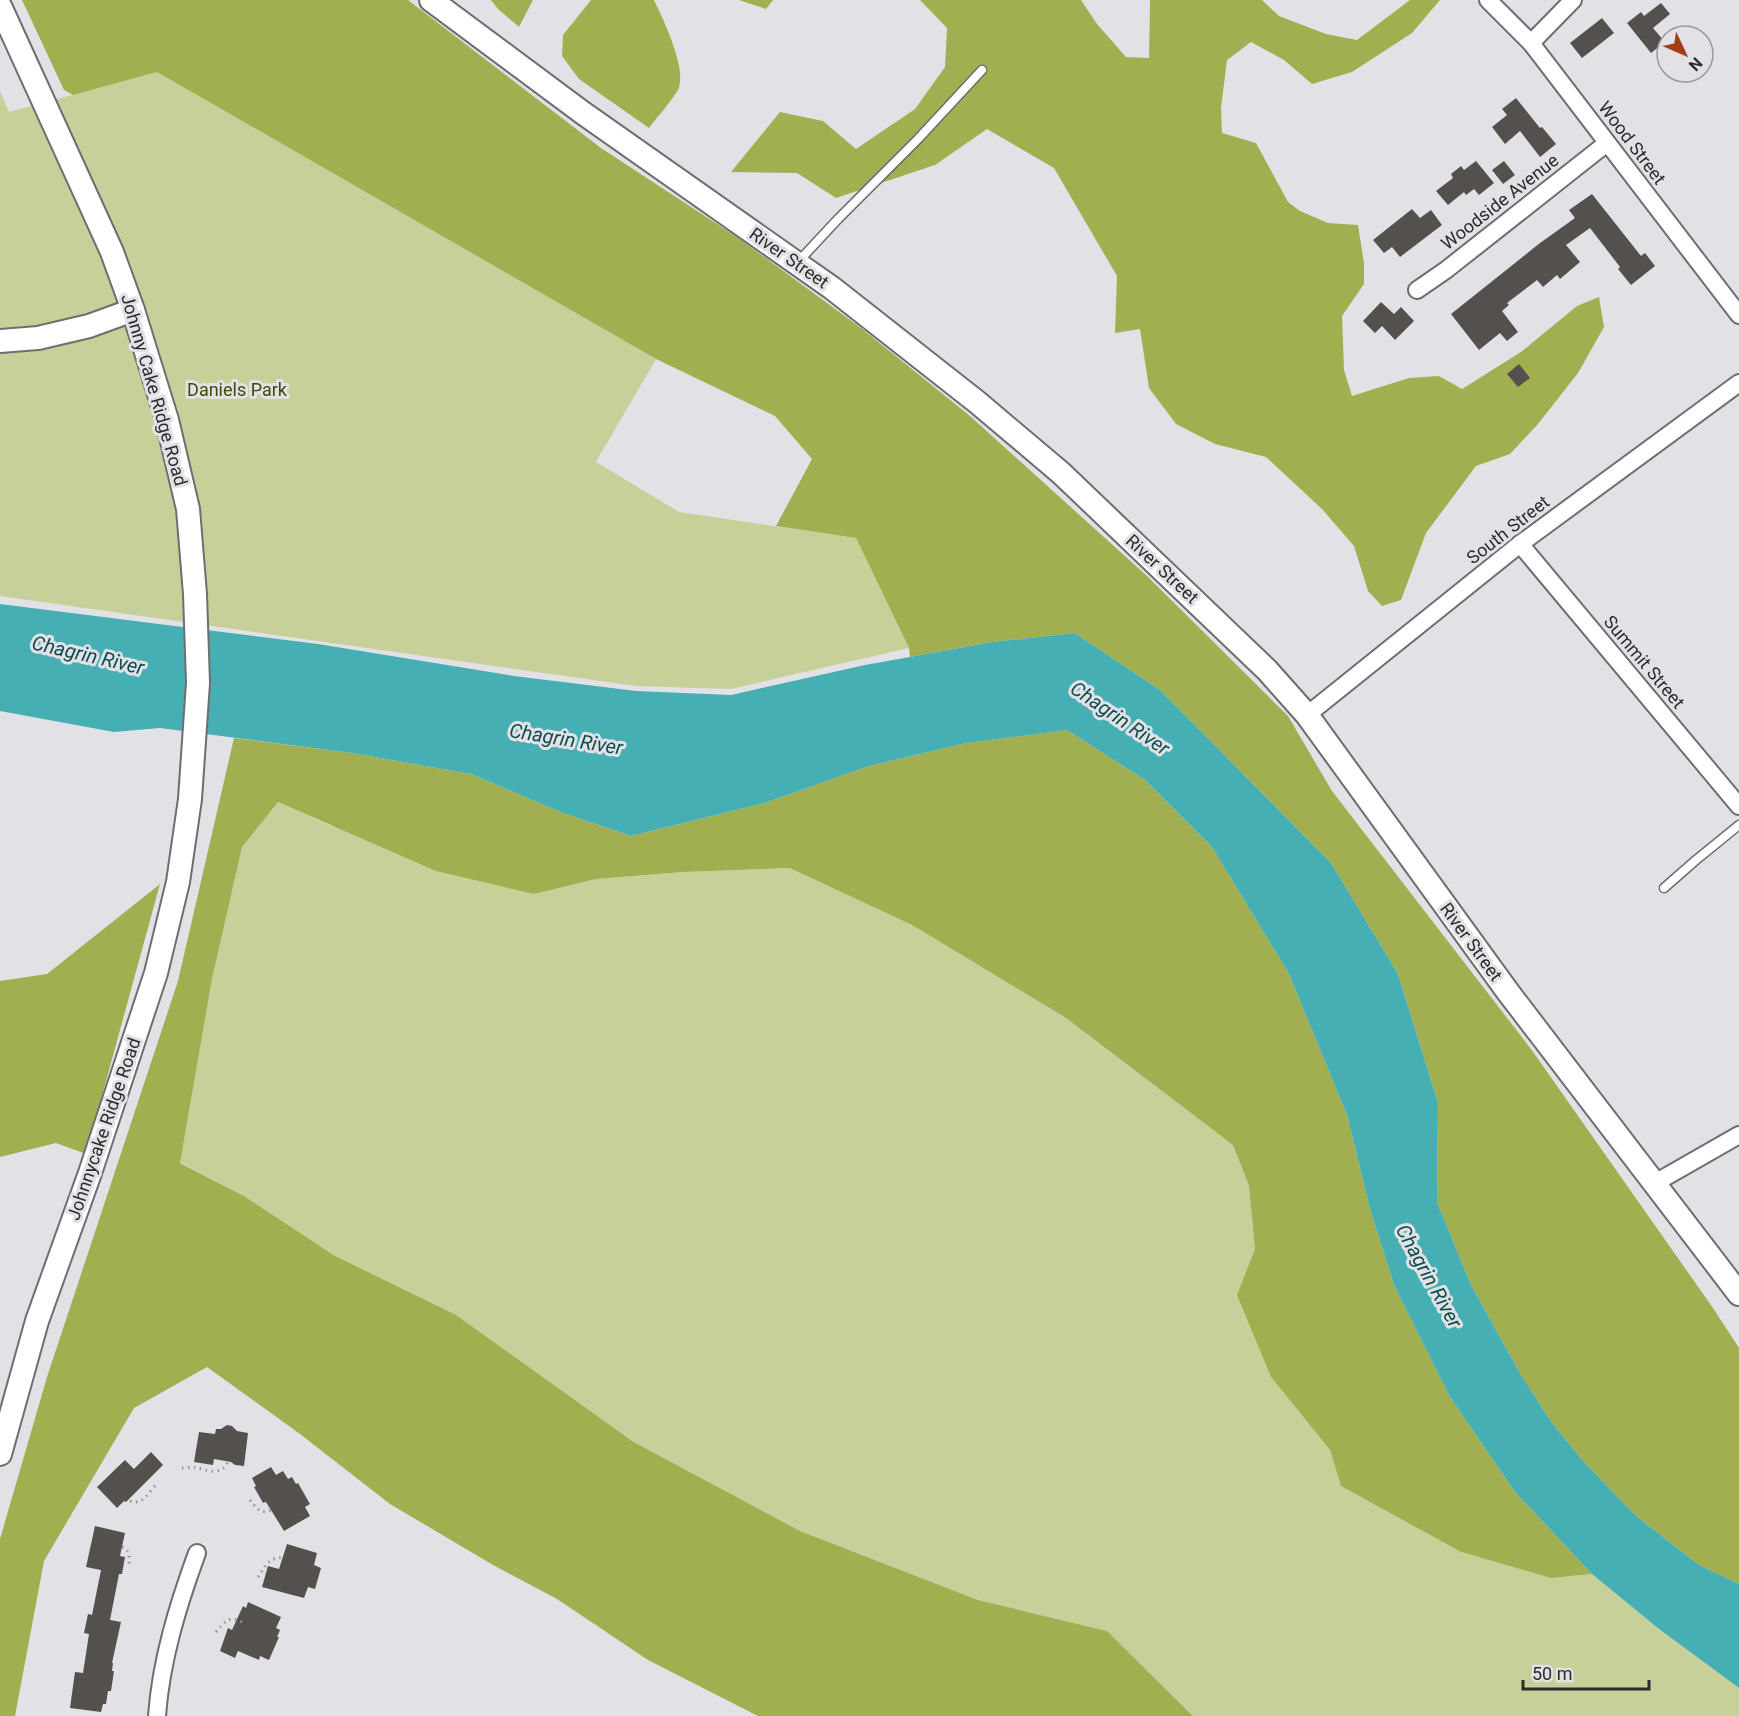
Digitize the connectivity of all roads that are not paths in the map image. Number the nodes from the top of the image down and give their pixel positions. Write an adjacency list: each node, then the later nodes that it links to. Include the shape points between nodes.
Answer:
1 (431, 0): 8 (main road, River Street)
2 (1488, 0): 5 (street, Wood Street)
3 (1573, 0): 5 (street)
4 (0, 6): 10 (main road, Johnny Cake Ridge Road, via 112,252)
5 (1531, 43): 7 (street, Wood Street)
6 (982, 70): 8 (lane)
7 (1607, 143): 9 (street, Woodside Avenue); 11 (street, Wood Street)
8 (797, 264): 15 (main road, River Street, via 977,402 1061,473 1238,641)
9 (1417, 291)
10 (133, 310): 12 (main road, via 38,338); 16 (main road, Johnny Cake Ridge Road, via 167,420 188,510 198,683)
11 (1739, 315)
12 (0, 341)
13 (1739, 383): 14 (street, South Street)
14 (1520, 544): 15 (street, South Street); 17 (street, Summit Street)
15 (1307, 715): 21 (main road, River Street, via 1508,992)
16 (190, 800): 23 (main road, Johnnycake Ridge Road, via 178,882 156,973 37,1322)
17 (1739, 806)
18 (1739, 825): 19 (lane)
19 (1664, 888)
20 (1739, 1135): 21 (street)
21 (1655, 1183): 22 (main road, River Street)
22 (1739, 1294)
23 (0, 1454)
24 (197, 1553): 25 (street, via 165,1660)
25 (157, 1716)

